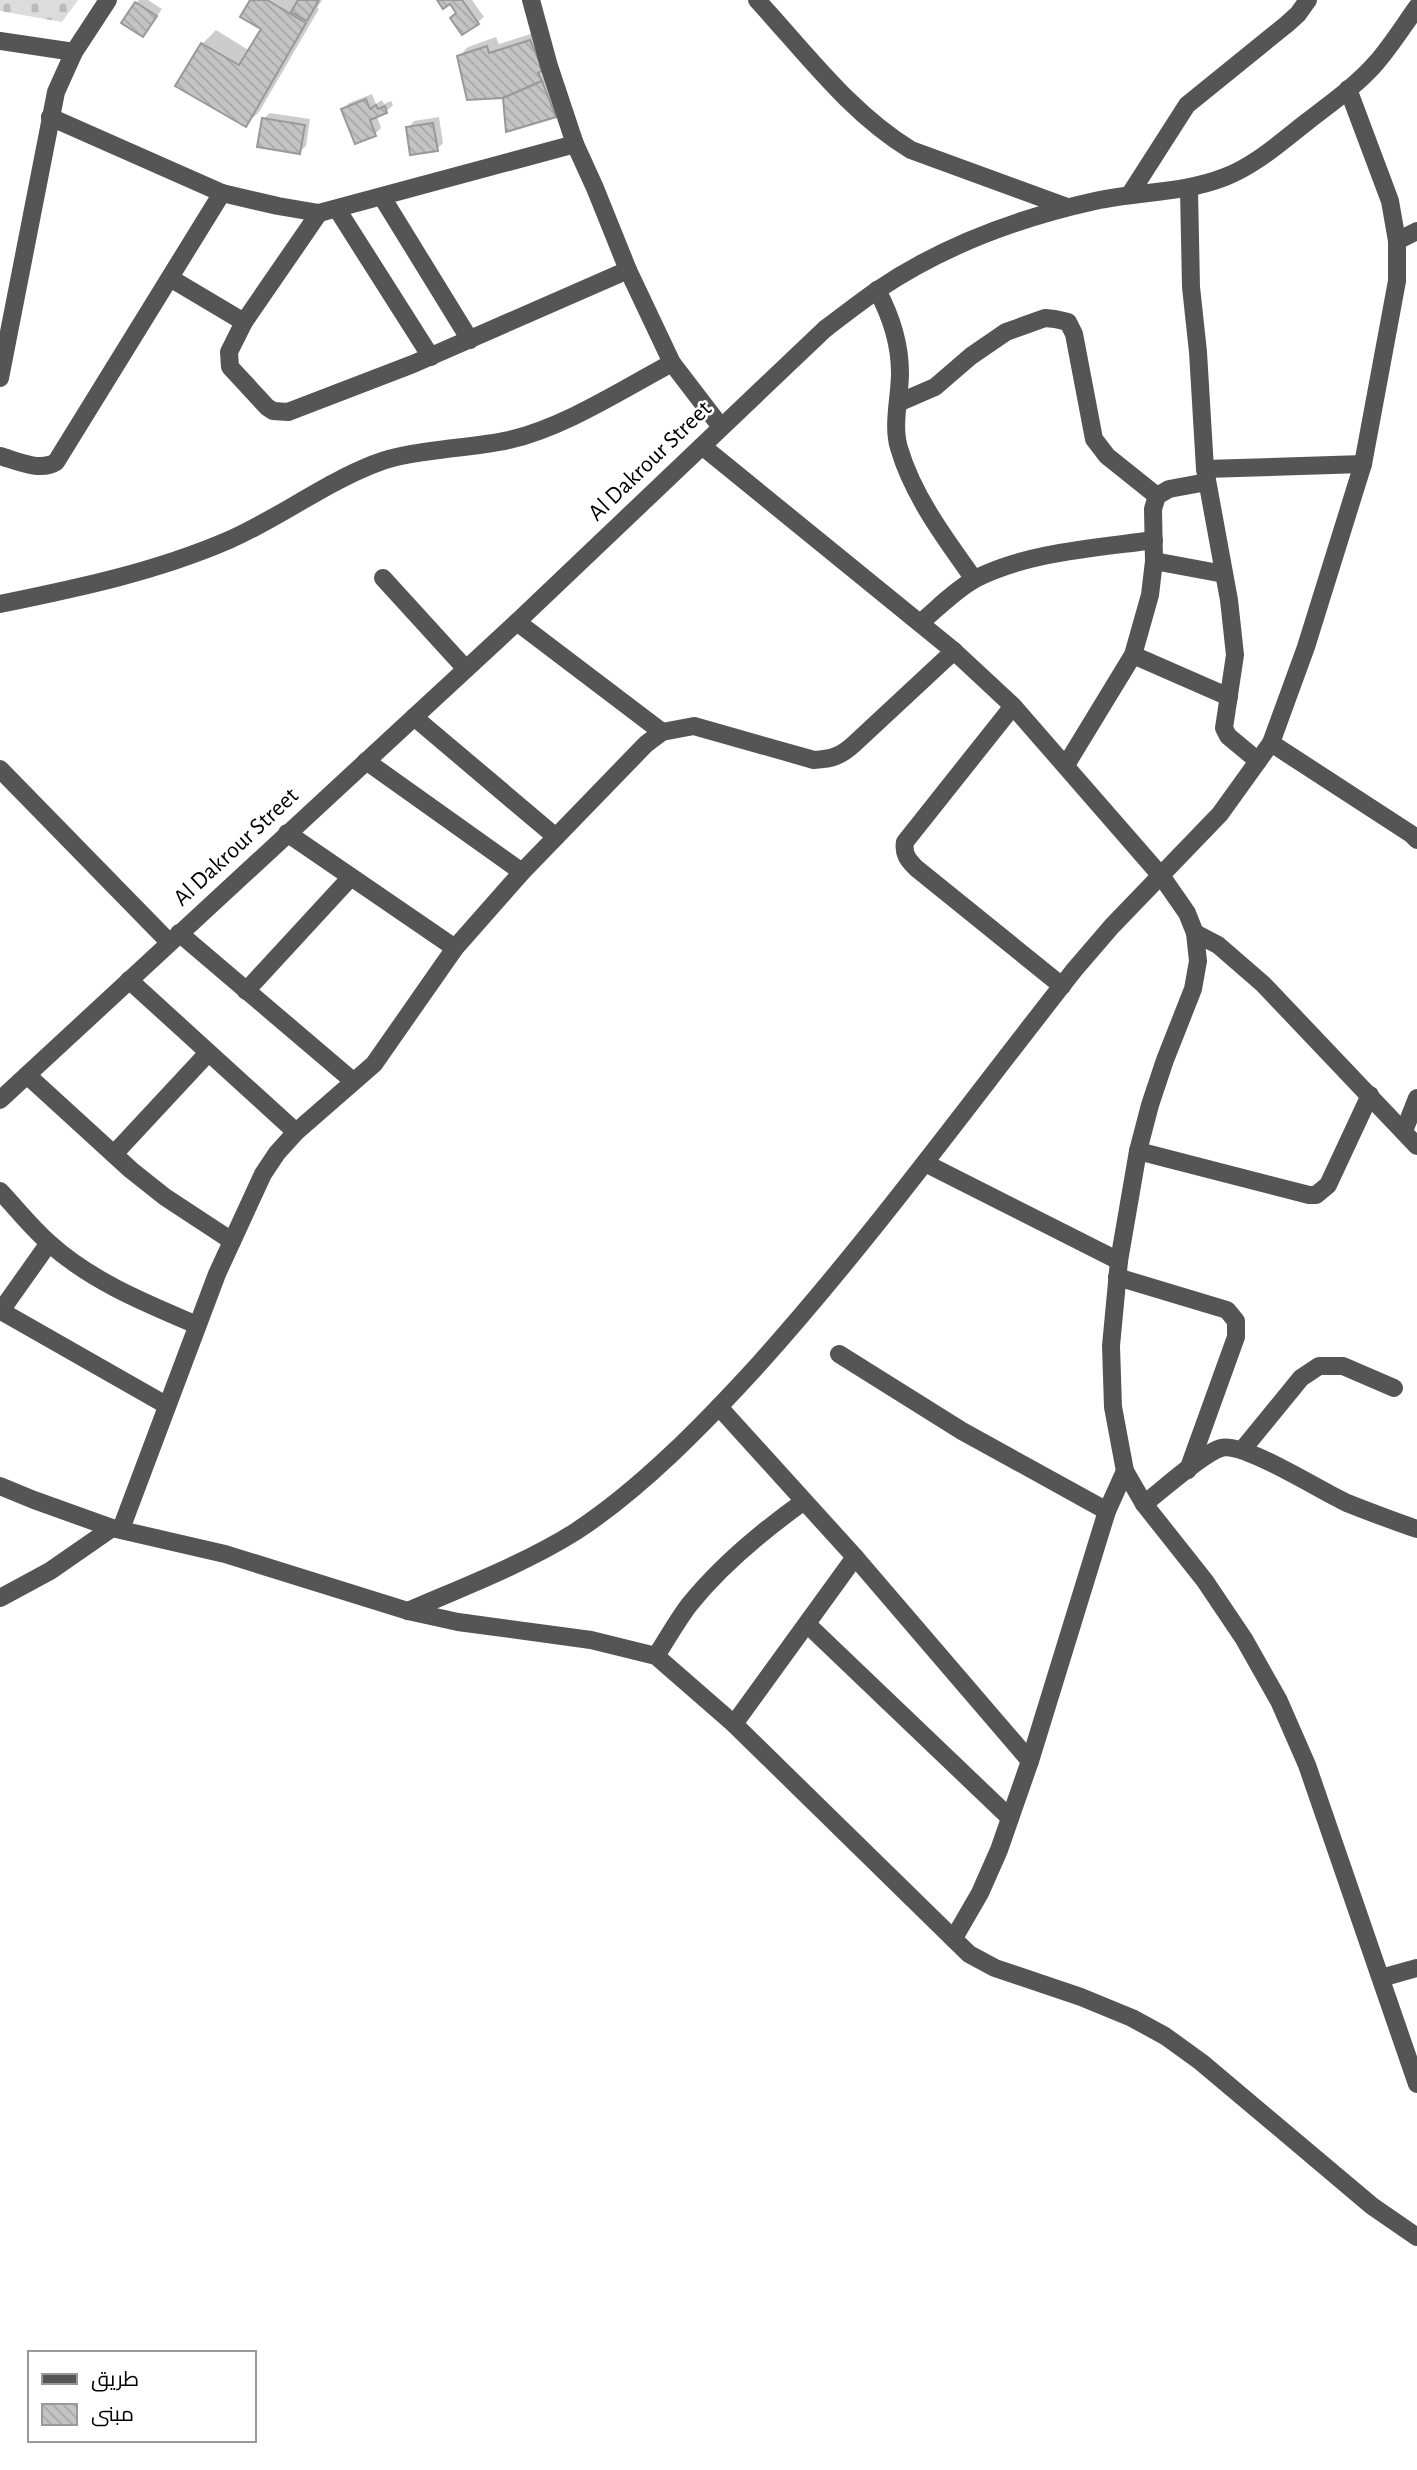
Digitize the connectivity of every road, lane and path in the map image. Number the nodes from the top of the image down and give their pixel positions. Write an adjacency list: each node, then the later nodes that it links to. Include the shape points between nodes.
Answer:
1 (108, 0): 7 (street)
2 (531, 0): 10 (street)
3 (757, 0): 15 (street, via 888,136 911,150)
4 (1308, 0): 13 (street, via 1287,24 1187,105)
5 (1417, 7): 8 (street, Al Dakrour Street, via 1376,63)
6 (0, 41): 7 (street)
7 (74, 52): 9 (street)
8 (1348, 89): 11 (street, Al Dakrour Street, via 1262,156 1227,176); 18 (street, via 1386,189)
9 (50, 117): 12 (street); 26 (street)
10 (575, 144): 14 (street); 19 (street)
11 (1189, 189): 13 (street, Al Dakrour Street); 32 (street, via 1191,287)
12 (222, 192): 16 (street, via 278,206); 20 (street)
13 (1130, 194): 15 (street, Al Dakrour Street)
14 (382, 197): 16 (street); 23 (street)
15 (1066, 207): 21 (street, Al Dakrour Street, via 968,241)
16 (328, 211): 22 (street); 24 (street)
17 (1417, 231): 18 (street)
18 (1397, 241): 31 (street, via 1395,293)
19 (628, 270): 23 (street); 25 (street)
20 (170, 278): 22 (street); 30 (street, via 56,462 38,466)
21 (877, 290): 27 (street, via 896,336); 28 (street, Al Dakrour Street, via 825,329)
22 (244, 322): 24 (street, via 229,352 230,367 267,407 280,412)
23 (470, 340): 24 (street)
24 (431, 357)
25 (671, 363): 28 (street); 39 (street, via 542,430 510,440 377,463 184,559 115,580)
26 (0, 379)
27 (898, 403): 33 (street, via 934,387 1006,331 1045,318 1068,322 1094,439 1116,464); 38 (street, via 899,447 912,479)
28 (721, 427): 29 (street, Al Dakrour Street)
29 (702, 446): 40 (street, Al Dakrour Street); 41 (street)
30 (0, 456)
31 (1363, 464): 32 (street); 49 (street)
32 (1206, 475): 33 (street); 36 (street)
33 (1157, 496): 34 (street)
34 (1154, 540): 35 (street); 38 (street, via 1048,555)
35 (1154, 561): 36 (street); 43 (street, via 1150,595)
36 (1223, 574): 45 (street, via 1235,655)
37 (383, 578): 44 (street)
38 (974, 579): 41 (street)
39 (0, 604)
40 (516, 622): 44 (street, Al Dakrour Street); 48 (street)
41 (920, 623): 42 (street)
42 (954, 651): 46 (street); 48 (street, via 831,760 814,760 694,726)
43 (1133, 655): 45 (street); 52 (street)
44 (466, 669): 47 (street, Al Dakrour Street)
45 (1229, 697): 51 (street, via 1225,731)
46 (1013, 706): 52 (street); 64 (street, via 905,842 904,850 916,868)
47 (414, 716): 50 (street, Al Dakrour Street); 55 (street)
48 (662, 732): 55 (street)
49 (1271, 743): 51 (street); 56 (street)
50 (366, 761): 54 (street, Al Dakrour Street); 57 (street)
51 (1258, 761): 59 (street, via 1220,814)
52 (1066, 765): 59 (street)
53 (0, 769): 61 (street)
54 (287, 833): 58 (street); 61 (street, Al Dakrour Street)
55 (556, 837): 57 (street)
56 (1417, 841)
57 (522, 872): 62 (street)
58 (351, 877): 62 (street); 65 (street)
59 (1162, 877): 60 (street); 64 (street, via 1112,926)
60 (1195, 933): 69 (street, via 1240,962); 75 (street, via 1198,961 1193,989 1165,1060)
61 (174, 938): 63 (street, Al Dakrour Street); 65 (street)
62 (455, 948): 68 (street, via 374,1064)
63 (129, 980): 66 (street); 67 (street, Al Dakrour Street)
64 (1062, 986): 77 (street)
65 (246, 991): 68 (street)
66 (208, 1053): 73 (street); 76 (street)
67 (27, 1075): 71 (street, Al Dakrour Street); 76 (street)
68 (353, 1081): 73 (street)
69 (1370, 1095): 72 (street); 75 (street, via 1328,1185 1316,1195)
70 (1417, 1098): 72 (street)
71 (0, 1100)
72 (1404, 1131): 74 (street)
73 (296, 1132): 79 (street, via 262,1174)
74 (1417, 1146)
75 (1138, 1150): 81 (street)
76 (114, 1154): 79 (street, via 165,1197)
77 (925, 1163): 81 (street); 87 (street, via 807,1310)
78 (0, 1191): 80 (street)
79 (232, 1241): 83 (street)
80 (49, 1243): 82 (street); 83 (street, via 114,1287)
81 (1118, 1269): 89 (street, via 1111,1346 1113,1407); 90 (street, via 1227,1310 1236,1321 1236,1337)
82 (3, 1301): 86 (street)
83 (197, 1325): 86 (street)
84 (839, 1354): 94 (street, via 962,1431)
85 (1394, 1388): 88 (street, via 1343,1366 1319,1366 1301,1377)
86 (166, 1405): 95 (street)
87 (719, 1407): 92 (street); 99 (street, via 610,1508 573,1533)
88 (1243, 1450): 90 (street, via 1222,1447); 96 (street, via 1345,1502)
89 (1125, 1471): 93 (street); 94 (street)
90 (1188, 1471): 93 (street)
91 (0, 1486): 95 (street)
92 (803, 1502): 97 (street); 101 (street, via 732,1558 688,1606)
93 (1144, 1504): 107 (street, via 1205,1581 1279,1701 1307,1765)
94 (1107, 1511): 103 (street)
95 (116, 1528): 98 (street); 99 (street, via 225,1555)
96 (1417, 1529)
97 (855, 1557): 100 (street); 103 (street)
98 (0, 1598)
99 (408, 1611): 101 (street)
100 (807, 1624): 102 (street); 104 (street)
101 (656, 1656): 102 (street)
102 (734, 1724): 105 (street)
103 (1030, 1761): 104 (street)
104 (1010, 1818): 105 (street, via 985,1882)
105 (954, 1938): 109 (street, via 969,1954 995,1968 1081,1997 1165,2036 1372,2206)
106 (1417, 1968): 107 (street)
107 (1381, 1978): 108 (street)
108 (1417, 2084)
109 (1417, 2237)

